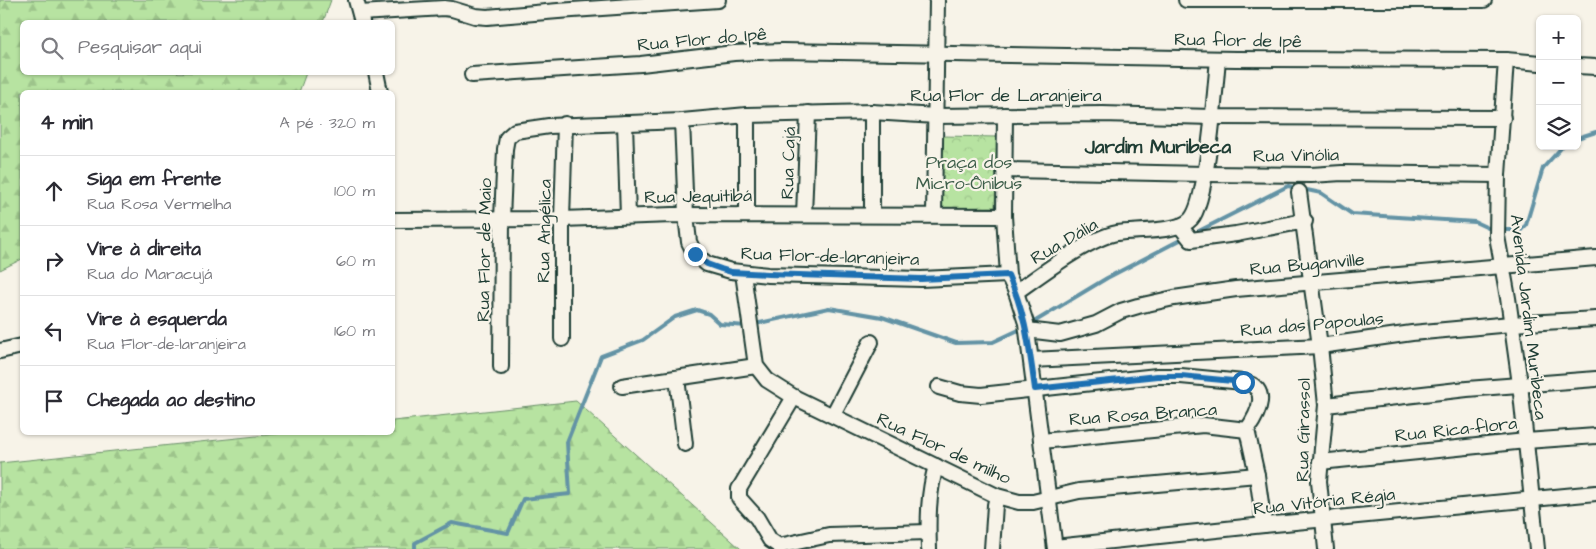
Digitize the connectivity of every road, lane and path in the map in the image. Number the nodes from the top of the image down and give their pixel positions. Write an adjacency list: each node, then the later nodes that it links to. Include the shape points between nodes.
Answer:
1 (718, 0): 5 (street, via 487,17 444,8)
2 (937, 0): 6 (street)
3 (1186, 0): 4 (street)
4 (1484, 0)
5 (359, 12)
6 (936, 54): 7 (street, Rua flor de Ipê); 13 (street, Rua Flor do Ipê, via 782,51); 18 (street)
7 (1218, 59): 8 (street, Rua flor de Ipê); 20 (street)
8 (1506, 60): 9 (street, Rua flor de Ipê); 21 (street, Avenida Jardim Muribeca)
9 (1536, 63)
10 (1581, 66): 11 (street)
11 (1596, 67)
12 (377, 75): 14 (street)
13 (472, 75)
14 (380, 90)
15 (872, 112): 16 (street, Rua Flor de Laranjeira); 18 (street, Rua Flor de Laranjeira); 31 (street)
16 (808, 114): 17 (street, Rua Flor de Laranjeira); 33 (street, Rua Cajá)
17 (747, 115): 22 (street, Rua Flor de Laranjeira); 30 (street)
18 (936, 116): 19 (street, Rua Flor de Laranjeira); 34 (street)
19 (1005, 116): 20 (street, Rua Flor de Laranjeira, via 1103,114); 26 (street)
20 (1212, 118): 21 (street, Rua Flor de Laranjeira); 27 (street)
21 (1503, 118): 28 (street, Avenida Jardim Muribeca)
22 (682, 121): 23 (street, Rua Flor de Laranjeira); 32 (street, Rua Flor-de-laranjeira)
23 (625, 123): 24 (street, Rua Flor de Laranjeira); 35 (street)
24 (566, 124): 25 (street, Rua Flor de Laranjeira, via 528,128); 38 (street, Rua Angélica)
25 (510, 134): 37 (street, Rua Flor de Maio, via 505,149)
26 (1004, 170): 27 (street, Rua Vinólia); 36 (street)
27 (1205, 174): 28 (street, Rua Vinólia); 41 (street, via 1191,219)
28 (1498, 175): 43 (street, Avenida Jardim Muribeca, via 1497,236)
29 (1299, 192): 40 (street, Rua Girassol)
30 (747, 214): 32 (street, Rua Jequitibá); 33 (street, Rua Jequitibá)
31 (872, 214): 33 (street, Rua Jequitibá); 34 (street, Rua Jequitibá)
32 (686, 215): 35 (street, Rua Jequitibá); 44 (street, Rua Flor-de-laranjeira, via 695,254 707,264)
33 (804, 215)
34 (934, 215): 36 (street, Rua Jequitibá)
35 (628, 216): 38 (street, Rua Jequitibá)
36 (1004, 216): 45 (street)
37 (502, 219): 38 (street, Rua Jequitibá); 39 (street, Rua Jequitibá); 58 (street, Rua Flor de Maio)
38 (562, 219): 51 (street, Rua Angélica)
39 (395, 220)
40 (1305, 222): 41 (street, via 1190,240); 46 (street, Rua Girassol)
41 (1180, 226): 47 (street, Rua Dália, via 1118,233 1103,238 1067,257)
42 (1596, 258): 43 (street, Rua Buganville)
43 (1503, 266): 46 (street, Rua Buganville); 49 (street, Avenida Jardim Muribeca)
44 (743, 273): 45 (street, Rua Flor-de-laranjeira, via 921,279); 57 (street)
45 (1008, 275): 47 (street)
46 (1311, 282): 50 (street, Rua Buganville, via 1174,298 1121,311 1096,324 1060,334); 54 (street, Rua Girassol)
47 (1016, 292): 50 (street)
48 (1596, 318): 49 (street, Rua das Papoulas)
49 (1511, 324): 54 (street, Rua das Papoulas); 61 (street, Avenida Jardim Muribeca)
50 (1026, 327): 56 (street)
51 (562, 339)
52 (871, 342): 67 (street)
53 (20, 346): 55 (street)
54 (1320, 346): 56 (street, Rua das Papoulas); 66 (street, Rua Girassol)
55 (0, 351)
56 (1031, 360): 64 (street)
57 (756, 366): 59 (street); 65 (street, Rua Flor de milho, via 767,380)
58 (501, 368)
59 (677, 378): 62 (street); 72 (street)
60 (1596, 379): 61 (street)
61 (1520, 384): 66 (street); 71 (street, Avenida Jardim Muribeca)
62 (622, 386)
63 (939, 386): 64 (street, via 981,395)
64 (1035, 389): 68 (street, via 1157,376 1252,383 1260,392 1260,398); 70 (street)
65 (794, 397): 67 (street, Rua Flor de milho); 82 (street, via 739,489 739,498 757,518 770,540 779,546 829,536)
66 (1326, 405): 73 (street, Rua Girassol)
67 (833, 415): 74 (street, Rua Flor de milho)
68 (1247, 430): 70 (street, Rua Rosa Branca, via 1203,425); 75 (street)
69 (1596, 436): 71 (street, Rua Rica-flora)
70 (1042, 441): 78 (street)
71 (1526, 441): 73 (street, Rua Rica-flora); 79 (street, Avenida Jardim Muribeca)
72 (685, 444)
73 (1320, 462): 80 (street, Rua Girassol)
74 (936, 466): 77 (street, Rua Flor de milho); 82 (street, via 930,485)
75 (1257, 475): 78 (street, Rua Flor de milho, via 1079,491); 81 (street)
76 (1596, 493): 79 (street, Rua Vitória Régia)
77 (997, 496): 78 (street, Rua Flor de milho, via 1019,502); 85 (street)
78 (1049, 498): 83 (street)
79 (1531, 499): 80 (street, Rua Vitória Régia); 87 (street, Avenida Jardim Muribeca)
80 (1323, 520): 81 (street, Rua Vitória Régia); 86 (street, Rua Girassol)
81 (1264, 525): 83 (street, Rua Vitória Régia)
82 (928, 532): 84 (street)
83 (1055, 548)
84 (929, 549)
85 (992, 549)
86 (1326, 549)
87 (1537, 549)

